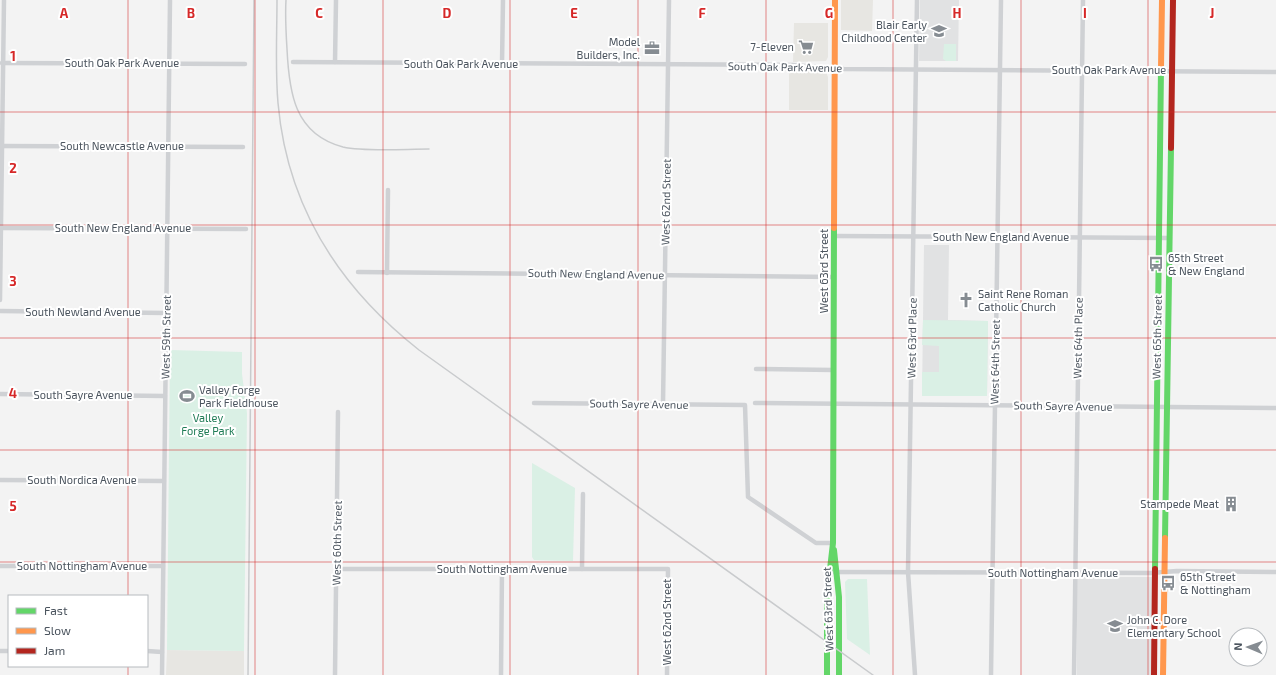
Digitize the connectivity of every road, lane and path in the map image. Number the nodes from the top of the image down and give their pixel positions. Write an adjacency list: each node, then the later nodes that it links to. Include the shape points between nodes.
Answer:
1 (4, 0): 14 (street)
2 (170, 0): 15 (street, West 59th Street)
3 (336, 0): 13 (street)
4 (503, 0): 17 (street)
5 (669, 0): 18 (street, West 62nd Street)
6 (835, 0): 19 (street, West 63rd Street)
7 (917, 0): 20 (street, West 63rd Place)
8 (1001, 0): 21 (street, West 64th Street)
9 (1083, 0): 22 (street, West 64th Place)
10 (1162, 0): 23 (street, West 65th Street)
11 (1173, 0): 24 (street, West 65th Street)
12 (293, 62): 13 (street, South Oak Park Avenue)
13 (335, 62): 17 (street, South Oak Park Avenue)
14 (1, 63): 15 (street, South Oak Park Avenue); 26 (street)
15 (170, 64): 16 (street, South Oak Park Avenue); 27 (street, West 59th Street)
16 (245, 64)
17 (502, 64): 18 (street, South Oak Park Avenue)
18 (668, 66): 19 (street, South Oak Park Avenue); 41 (street, West 62nd Street)
19 (834, 67): 20 (street, South Oak Park Avenue); 33 (street, West 63rd Street)
20 (916, 69): 21 (street, South Oak Park Avenue); 34 (street, West 63rd Place)
21 (1000, 70): 22 (street, South Oak Park Avenue); 35 (street, West 64th Street)
22 (1082, 70): 23 (street, South Oak Park Avenue); 36 (street, West 64th Place)
23 (1162, 70): 24 (street, South Oak Park Avenue); 37 (street, West 65th Street)
24 (1172, 71): 25 (street, South Oak Park Avenue); 38 (street, West 65th Street)
25 (1276, 72)
26 (1, 146): 27 (street, South Newcastle Avenue); 30 (street)
27 (168, 147): 28 (street, South Newcastle Avenue); 32 (street, West 59th Street)
28 (243, 147)
29 (388, 190): 40 (street)
30 (0, 228): 32 (street, South New England Avenue); 43 (street)
31 (246, 228): 32 (street, South New England Avenue)
32 (167, 229): 45 (street, West 59th Street)
33 (834, 236): 34 (street, South New England Avenue); 42 (street, West 63rd Street)
34 (913, 236): 35 (street, South New England Avenue); 54 (street, West 63rd Place)
35 (997, 237): 36 (street, South New England Avenue); 55 (street, West 64th Street)
36 (1080, 238): 37 (street, South New England Avenue); 56 (street, West 64th Place)
37 (1160, 238): 38 (street, South New England Avenue); 57 (street, West 65th Street)
38 (1169, 238): 58 (street, West 65th Street)
39 (358, 272): 40 (street, South New England Avenue)
40 (387, 272): 41 (street, South New England Avenue)
41 (665, 275): 42 (street, South New England Avenue); 52 (street, West 62nd Street)
42 (834, 277): 47 (street, West 63rd Street)
43 (0, 300)
44 (0, 312): 45 (street, South Newland Avenue)
45 (166, 313): 49 (street, West 59th Street)
46 (756, 369): 47 (street)
47 (833, 370): 53 (street, West 63rd Street)
48 (0, 394): 49 (street, South Sayre Avenue)
49 (165, 396): 62 (street, West 59th Street)
50 (534, 403): 52 (street, South Sayre Avenue)
51 (755, 403): 53 (street, South Sayre Avenue)
52 (663, 404): 64 (street, South Sayre Avenue, via 745,405 748,497 816,543)
53 (833, 404): 54 (street, South Sayre Avenue); 64 (street, West 63rd Street)
54 (911, 404): 55 (street, South Sayre Avenue); 74 (street, West 63rd Place)
55 (995, 405): 56 (street, South Sayre Avenue); 76 (street, West 64th Street)
56 (1078, 406): 57 (street, South Sayre Avenue); 77 (street, West 64th Place)
57 (1158, 406): 58 (street, South Sayre Avenue); 78 (street, West 65th Street)
58 (1166, 407): 59 (street, South Sayre Avenue); 71 (street, West 65th Street)
59 (1276, 408)
60 (338, 412): 68 (street, West 60th Street)
61 (0, 480): 62 (street, South Nordica Avenue)
62 (164, 481): 66 (street, West 59th Street)
63 (582, 494): 70 (street)
64 (833, 543): 72 (street, West 63rd Street); 73 (street, West 63rd Street)
65 (0, 566): 66 (street, South Nottingham Avenue)
66 (163, 566): 80 (street, West 59th Street)
67 (668, 568): 70 (street, South Nottingham Avenue); 84 (street, West 62nd Street)
68 (336, 569): 69 (street, South Nottingham Avenue); 82 (street, West 60th Street)
69 (502, 569): 70 (street, South Nottingham Avenue); 83 (street)
70 (582, 569)
71 (1164, 571): 75 (street, South Nottingham Avenue); 78 (street, South Nottingham Avenue); 91 (street, West 65th Street)
72 (829, 572): 73 (street, South Nottingham Avenue); 85 (street, West 63rd Street)
73 (838, 572): 74 (street, South Nottingham Avenue); 86 (street, West 63rd Street)
74 (908, 572): 76 (street, South Nottingham Avenue); 87 (street, West 63rd Place)
75 (1276, 572)
76 (992, 573): 77 (street, South Nottingham Avenue); 88 (street, West 64th Street)
77 (1075, 573): 78 (street, South Nottingham Avenue); 89 (street, West 64th Place)
78 (1156, 573): 90 (street, West 65th Street)
79 (148, 651): 80 (street)
80 (162, 652): 81 (street, West 59th Street)
81 (162, 675)
82 (335, 675)
83 (501, 675)
84 (667, 675)
85 (827, 675)
86 (839, 675)
87 (915, 675)
88 (990, 675)
89 (1074, 675)
90 (1154, 675)
91 (1163, 675)

